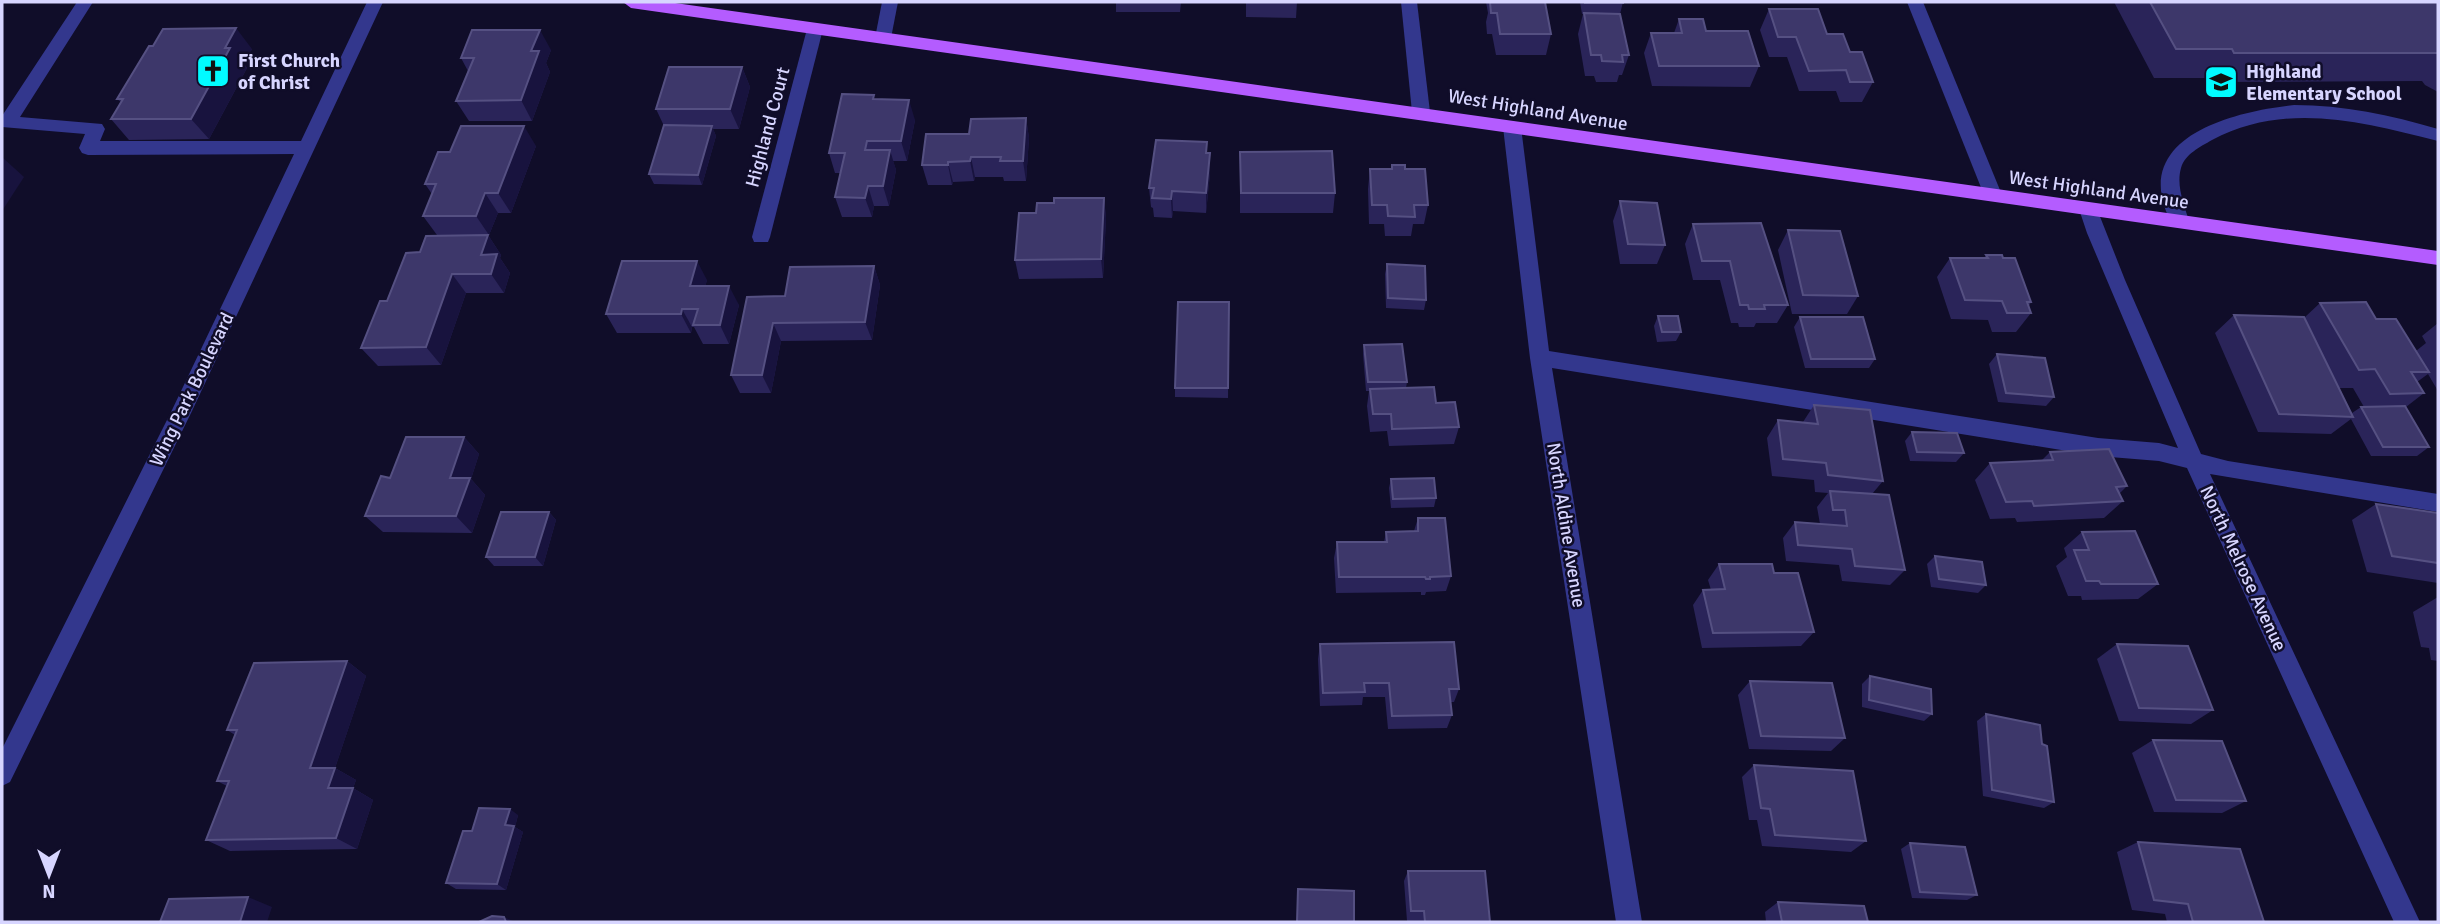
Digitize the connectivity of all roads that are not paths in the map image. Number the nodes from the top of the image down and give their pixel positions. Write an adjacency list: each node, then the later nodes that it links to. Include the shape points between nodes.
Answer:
1 (85, 2): 12 (street, via 7,122 96,129 88,148)
2 (375, 2): 12 (street, Wing Park Boulevard)
3 (632, 2): 7 (main road, West Highland Avenue)
4 (890, 2): 8 (street)
5 (1409, 2): 9 (street)
6 (1915, 2): 13 (street)
7 (815, 29): 8 (main road, West Highland Avenue); 16 (street, Highland Court)
8 (883, 38): 9 (main road, West Highland Avenue)
9 (1422, 112): 10 (main road, West Highland Avenue)
10 (1512, 127): 13 (main road, West Highland Avenue); 18 (street, North Aldine Avenue)
11 (2438, 135): 15 (street, via 2372,117 2328,111 2291,111 2233,122 2180,151 2170,185)
12 (304, 147): 21 (street, Wing Park Boulevard, via 182,411)
13 (1993, 195): 14 (main road, West Highland Avenue)
14 (2088, 209): 15 (main road, West Highland Avenue); 19 (street, North Melrose Avenue)
15 (2180, 221): 17 (main road, West Highland Avenue)
16 (761, 237)
17 (2438, 258)
18 (1540, 358): 19 (street); 22 (street, North Aldine Avenue)
19 (2193, 460): 20 (street, via 2228,470); 23 (street, North Melrose Avenue)
20 (2438, 503)
21 (2, 774)
22 (1629, 922)
23 (2407, 922)

